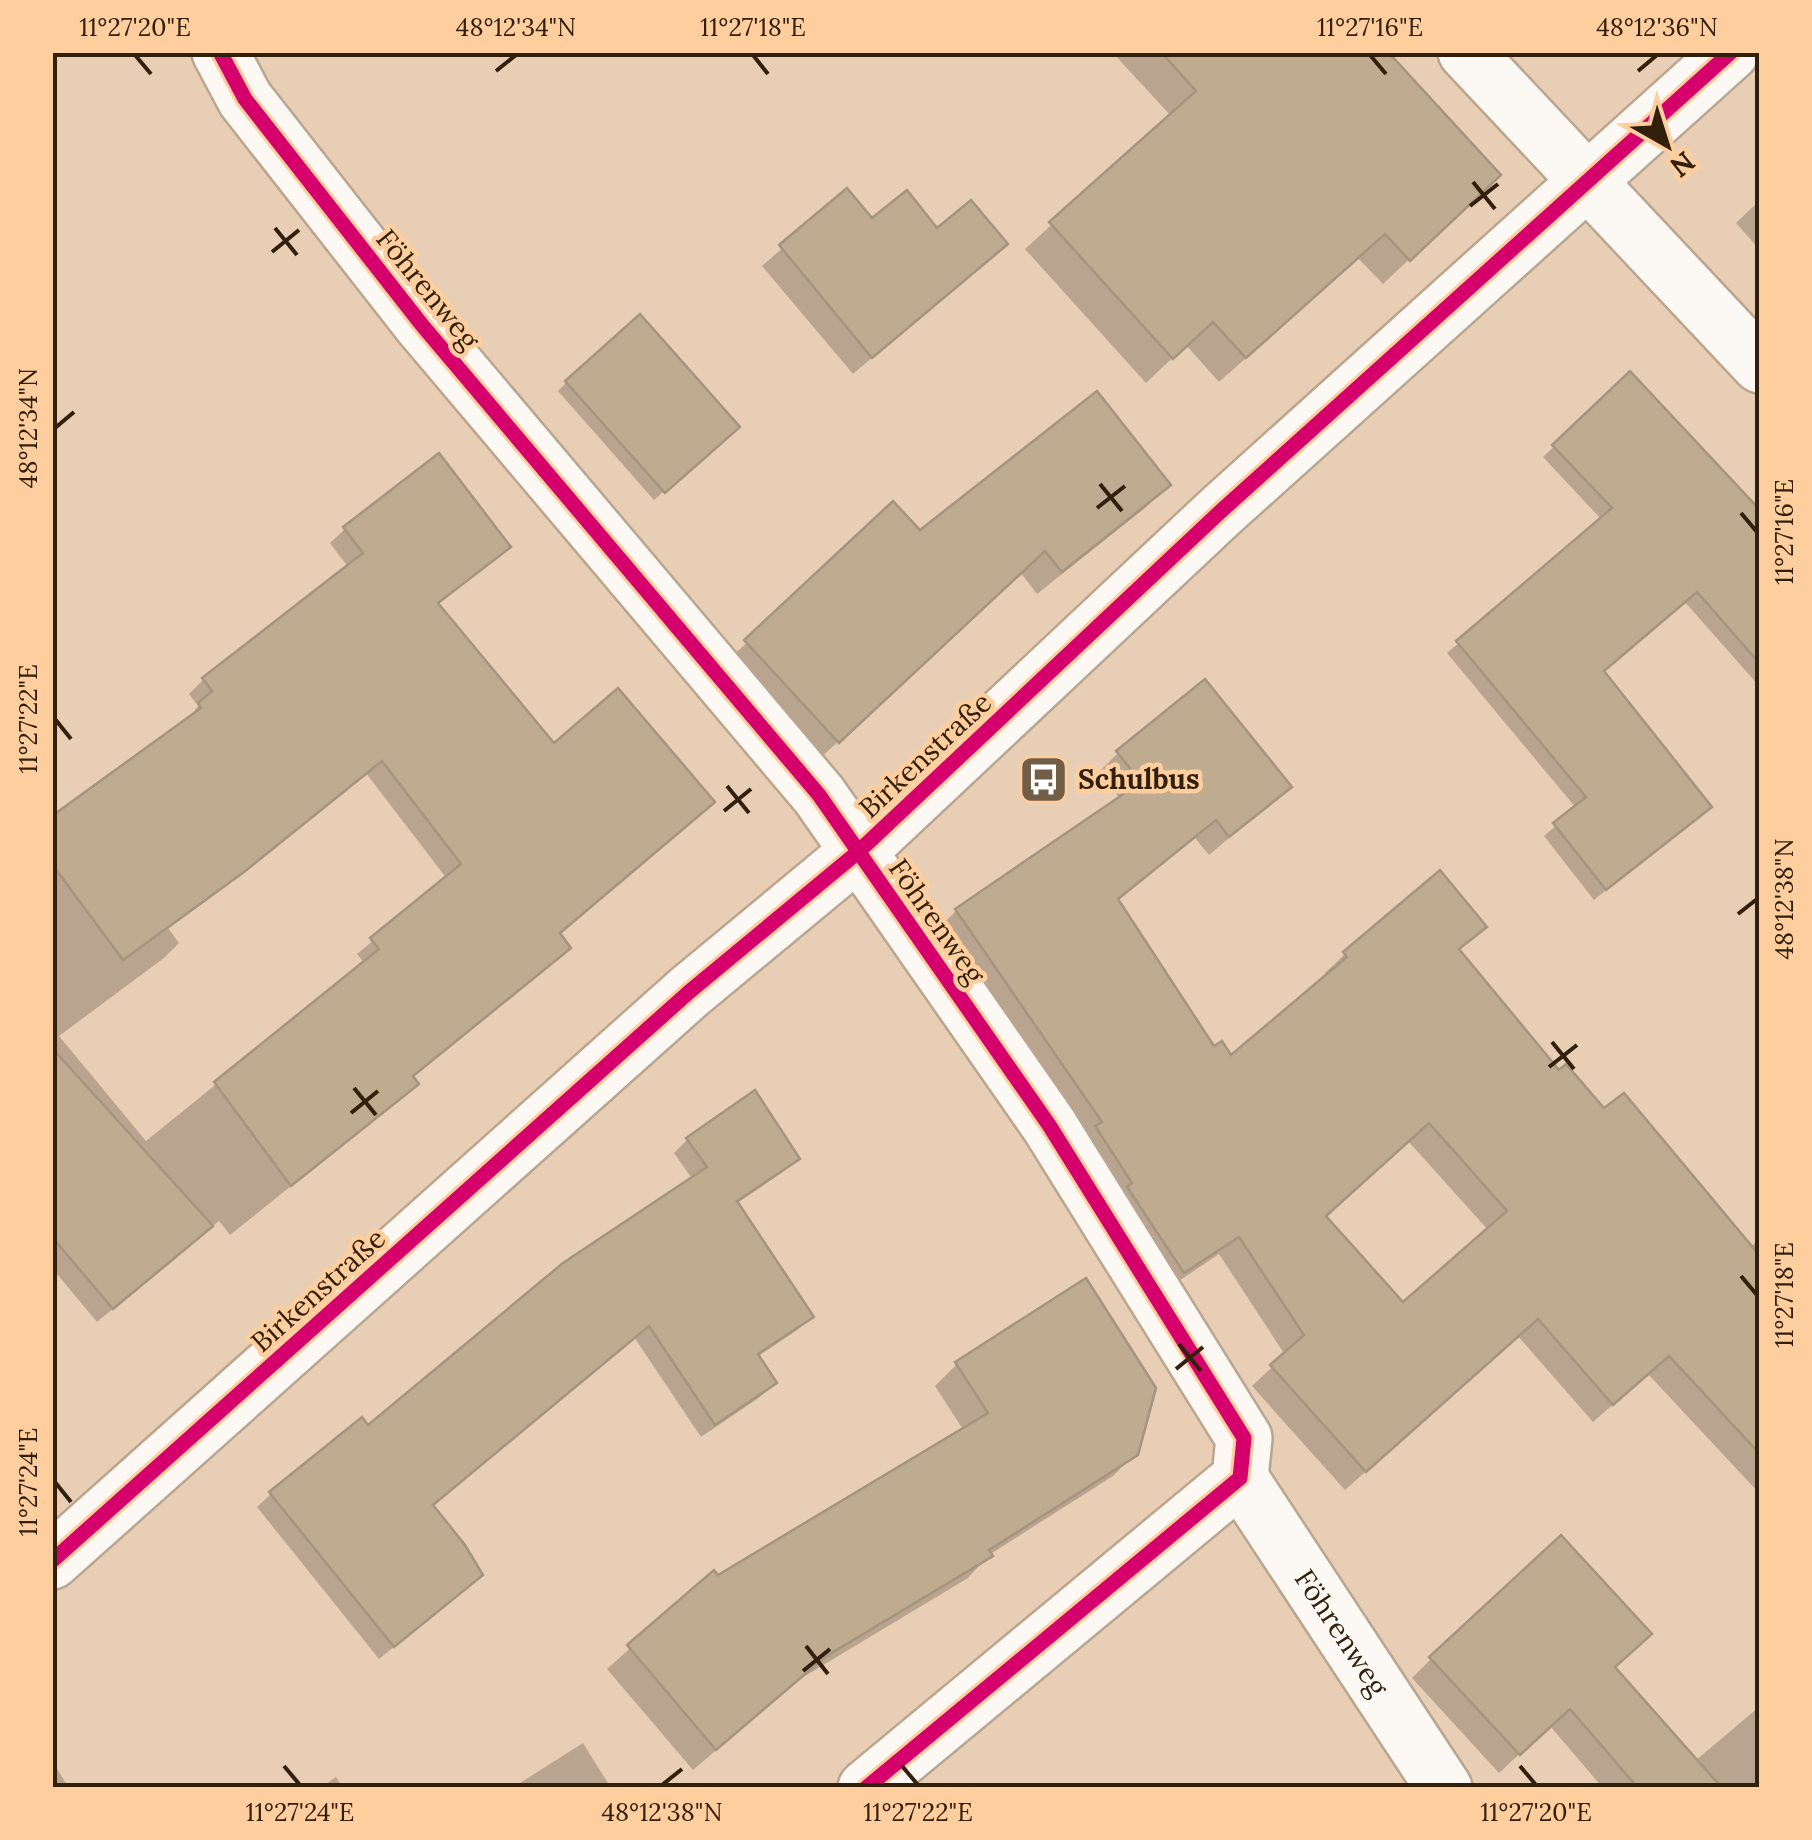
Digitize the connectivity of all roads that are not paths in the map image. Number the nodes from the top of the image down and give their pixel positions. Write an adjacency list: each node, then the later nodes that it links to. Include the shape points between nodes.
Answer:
1 (220, 52): 6 (street, Föhrenweg, via 245,99 422,325 819,795)
2 (1466, 52): 4 (street)
3 (1731, 52): 4 (street, Birkenstraße)
4 (1587, 182): 5 (street); 6 (street, Birkenstraße, via 1221,511)
5 (1760, 366)
6 (858, 852): 7 (street, Föhrenweg, via 1050,1124 1244,1438); 8 (street, Birkenstraße, via 689,992)
7 (1240, 1478): 9 (street); 10 (street, Föhrenweg)
8 (52, 1561)
9 (866, 1788)
10 (1444, 1788)

